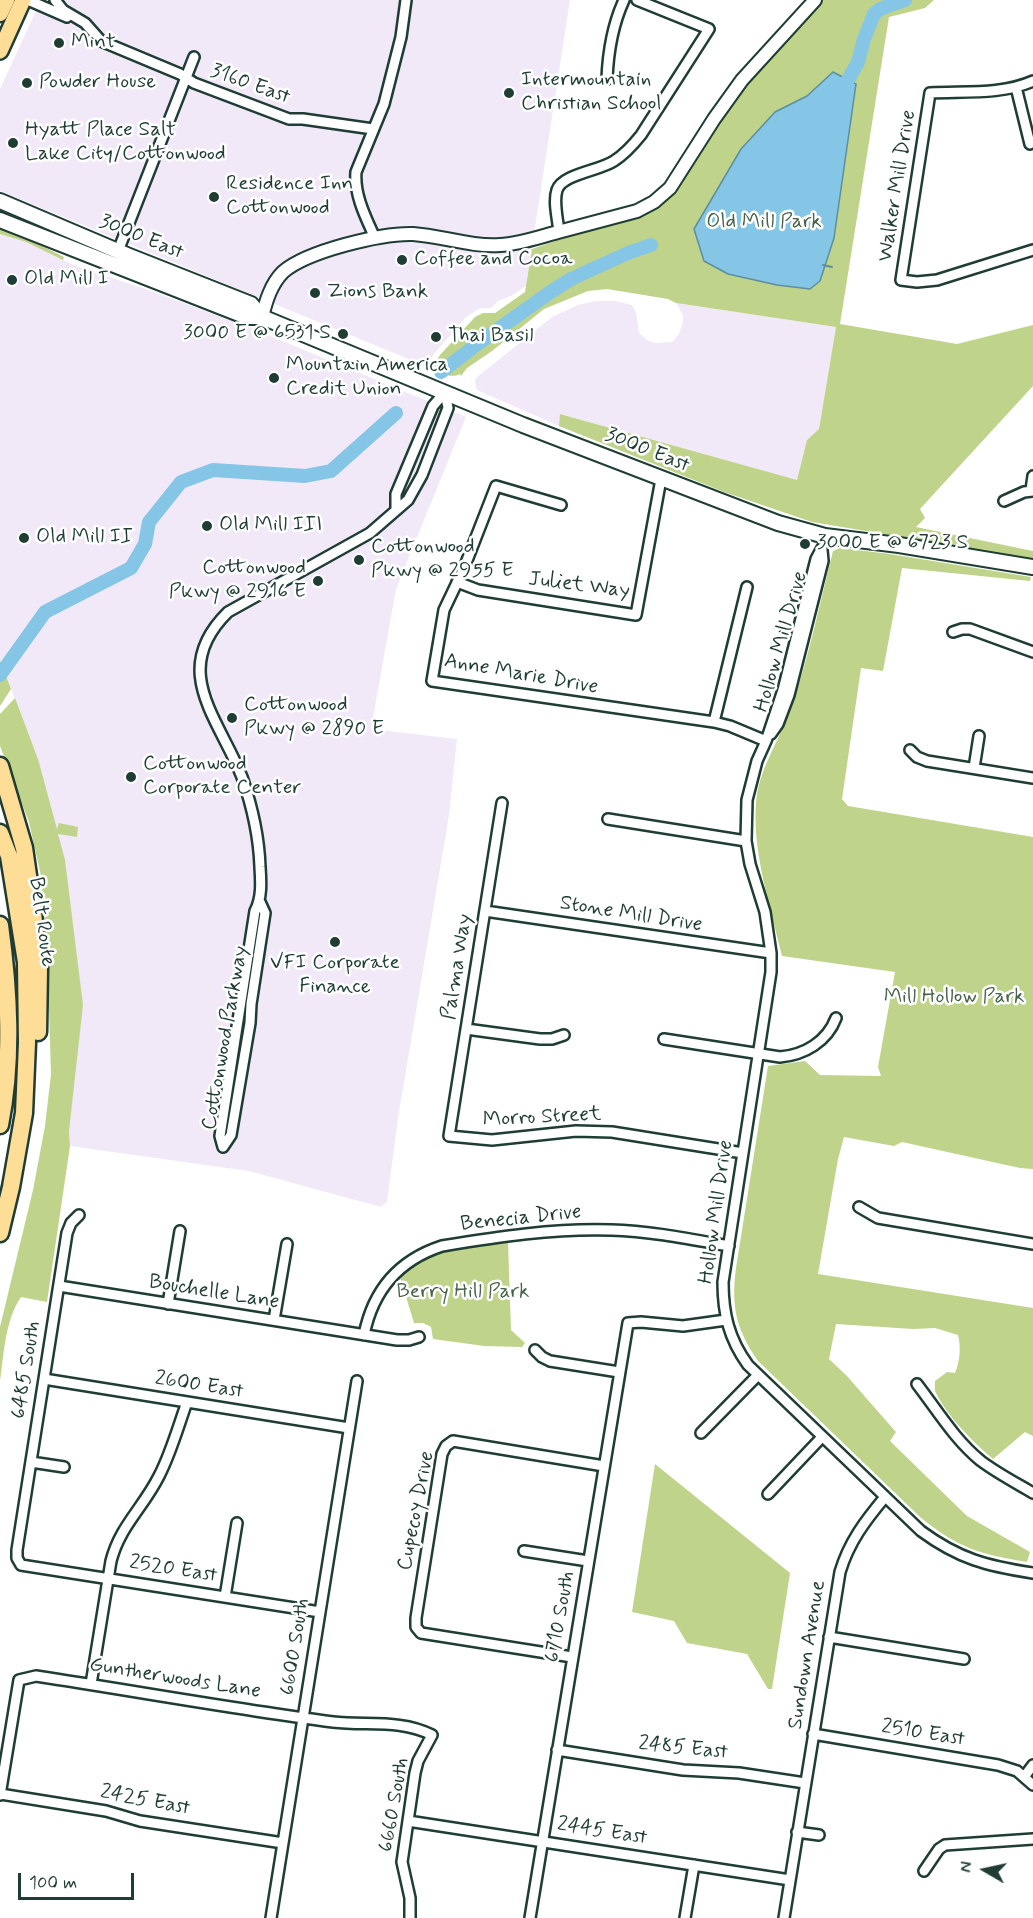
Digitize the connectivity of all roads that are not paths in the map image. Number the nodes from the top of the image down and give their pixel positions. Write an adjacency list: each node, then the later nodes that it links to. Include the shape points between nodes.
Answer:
1 (6, 0): 9 (highway)
2 (23, 0): 11 (main road)
3 (28, 0): 10 (street)
4 (54, 0): 10 (street)
5 (406, 0): 17 (street, via 390,82)
6 (624, 0): 14 (street)
7 (637, 0): 21 (street, via 709,29 629,149 601,168 561,183 555,198)
8 (815, 0): 21 (street, via 742,80 670,189 637,211)
9 (0, 13)
10 (85, 23): 13 (street, 3160 East, via 101,41)
11 (0, 51)
12 (194, 57): 13 (street)
13 (186, 78): 17 (street, 3160 East, via 289,119); 24 (street)
14 (607, 79)
15 (1033, 81): 16 (street, Walker Mill Drive)
16 (1016, 87): 18 (street); 23 (street, Walker Mill Drive, via 930,93 901,280 937,280)
17 (374, 129): 22 (street, via 355,182)
18 (1030, 144)
19 (0, 201): 24 (main road, 3000 East)
20 (0, 220): 25 (main road, 3000 East, via 247,318)
21 (559, 232): 22 (street, via 500,245 412,234)
22 (375, 238): 25 (street, via 301,259 275,283)
23 (1033, 250)
24 (118, 251): 25 (main road, 3000 East, via 251,304)
25 (262, 317): 26 (main road, 3000 East)
26 (445, 392): 28 (main road, 3000 East); 32 (street, via 433,406 396,494); 32 (street, Cottonwood Parkway, via 448,408 422,475 408,500)
27 (1033, 476): 29 (street)
28 (660, 479): 33 (main road, 3000 East); 35 (street, Juliet Way, via 636,615 478,590)
29 (1032, 490): 30 (street)
30 (1004, 501)
31 (561, 506): 35 (street, Anne Marie Drive, via 496,486)
32 (396, 510): 50 (street, Cottonwood Parkway, via 350,546 228,612 215,624 201,653 201,687 250,804 260,854)
33 (824, 542): 34 (main road, 3000 East, via 911,547); 41 (street, Hollow Mill Drive)
34 (1033, 567)
35 (457, 582): 39 (street, Anne Marie Drive, via 444,610 432,681)
36 (747, 587): 39 (street)
37 (953, 632): 38 (street, via 970,629)
38 (1033, 652)
39 (714, 722): 41 (street, Anne Marie Drive)
40 (980, 736): 44 (street)
41 (766, 741): 49 (street, Hollow Mill Drive, via 747,800)
42 (910, 750): 44 (street, via 927,761)
43 (0, 766): 59 (highway, via 24,848 39,968 38,1041)
44 (974, 768): 45 (street)
45 (1033, 778)
46 (502, 803): 51 (street, Palma Way)
47 (608, 819): 49 (street)
48 (0, 833): 59 (highway, Belt Route, via 9,856 26,962)
49 (746, 841): 53 (street, Hollow Mill Drive, via 765,912)
50 (260, 902): 50 (street, Cottonwood Parkway, via 253,922 220,1136 223,1148 231,1135 246,1045 265,913)
51 (485, 911): 53 (street, Stone Mill Drive); 55 (street, Palma Way)
52 (0, 925): 60 (highway, Belt Route, via 9,1043)
53 (771, 953): 58 (street, Hollow Mill Drive)
54 (836, 1018): 58 (street, via 826,1036 803,1052 780,1057)
55 (466, 1029): 56 (street, via 540,1039); 61 (street, Palma Way)
56 (564, 1035)
57 (664, 1039): 58 (street)
58 (760, 1054): 62 (street, Hollow Mill Drive)
59 (24, 1113): 66 (highway, Belt Route)
60 (0, 1125)
61 (449, 1136): 62 (street, Morro Street, via 492,1140 592,1130)
62 (743, 1153): 69 (street, Hollow Mill Drive)
63 (859, 1206): 68 (street, via 878,1218)
64 (79, 1215): 70 (street, 6485 South, via 67,1233)
65 (180, 1231): 71 (street)
66 (0, 1233)
67 (287, 1244): 72 (street)
68 (1033, 1244)
69 (729, 1245): 73 (street, Hollow Mill Drive, via 723,1282); 74 (street, Benecia Drive, via 594,1229 442,1246 413,1258 386,1281 376,1296)
70 (59, 1286): 71 (street, Bouchelle Lane); 79 (street, 6485 South)
71 (168, 1304): 72 (street, Bouchelle Lane)
72 (274, 1320): 74 (street, Bouchelle Lane)
73 (726, 1320): 77 (street, 6710 South, via 683,1326 628,1323); 78 (street, Hollow Mill Drive, via 734,1344)
74 (364, 1335): 75 (street, Bouchelle Lane, via 398,1340)
75 (419, 1337)
76 (535, 1350): 77 (street, via 550,1361)
77 (619, 1372): 87 (street, 6710 South)
78 (758, 1375): 84 (street); 85 (street, Hollow Mill Drive)
79 (44, 1379): 82 (street, 2600 East); 86 (street, 6485 South)
80 (357, 1381): 83 (street, 6600 South)
81 (917, 1384): 89 (street, via 970,1452)
82 (187, 1402): 83 (street, 2600 East); 97 (street, via 159,1477 115,1546)
83 (349, 1428): 99 (street, 6600 South)
84 (701, 1433)
85 (822, 1437): 90 (street); 91 (street, Hollow Mill Drive)
86 (31, 1462): 88 (street); 95 (street, 6485 South, via 17,1550)
87 (604, 1466): 94 (street, 6710 South); 101 (street, Cupecoy Drive, via 453,1441 442,1454 416,1627 421,1633)
88 (64, 1467)
89 (1033, 1493)
90 (768, 1494)
91 (885, 1497): 96 (street, Hollow Mill Drive, via 921,1531 955,1553 990,1566); 100 (street, Sundown Avenue, via 858,1529 844,1557)
92 (237, 1523): 98 (street)
93 (524, 1551): 94 (street)
94 (588, 1561): 101 (street, 6710 South)
95 (21, 1564): 97 (street, 2520 East)
96 (1033, 1573)
97 (108, 1578): 98 (street, 2520 East); 103 (street)
98 (225, 1597): 99 (street, 2520 East)
99 (320, 1612): 104 (street, 6600 South)
100 (829, 1636): 102 (street); 105 (street, Sundown Avenue)
101 (572, 1657): 107 (street, 6710 South)
102 (964, 1659)
103 (91, 1684): 104 (street, Guntherwoods Lane); 112 (street, Guntherwoods Lane, via 36,1676 19,1680)
104 (303, 1717): 106 (street, Guntherwoods Lane, via 387,1724); 118 (street, 6600 South)
105 (813, 1734): 109 (street, 2510 East, via 998,1765); 110 (street, Sundown Avenue)
106 (432, 1735): 113 (street, 6660 South, via 418,1761)
107 (557, 1750): 110 (street, 2485 East, via 683,1770); 117 (street, 6710 South)
108 (1033, 1765): 109 (street)
109 (1024, 1777): 111 (street, 2510 East)
110 (805, 1783): 114 (street, Sundown Avenue)
111 (1033, 1785)
112 (0, 1794): 118 (street, 2425 East)
113 (408, 1821): 117 (street, 2445 East); 123 (street, 6660 South, via 402,1862)
114 (797, 1832): 115 (street); 121 (street, Sundown Avenue)
115 (819, 1835)
116 (1033, 1839): 120 (street, via 945,1845)
117 (542, 1840): 119 (street, 2445 East); 124 (street, 6710 South)
118 (283, 1843): 122 (street, 6600 South)
119 (694, 1865): 121 (street, 2445 East); 125 (street)
120 (924, 1871)
121 (790, 1880): 126 (street, Sundown Avenue)
122 (271, 1918)
123 (410, 1918)
124 (530, 1918)
125 (685, 1918)
126 (784, 1918)

